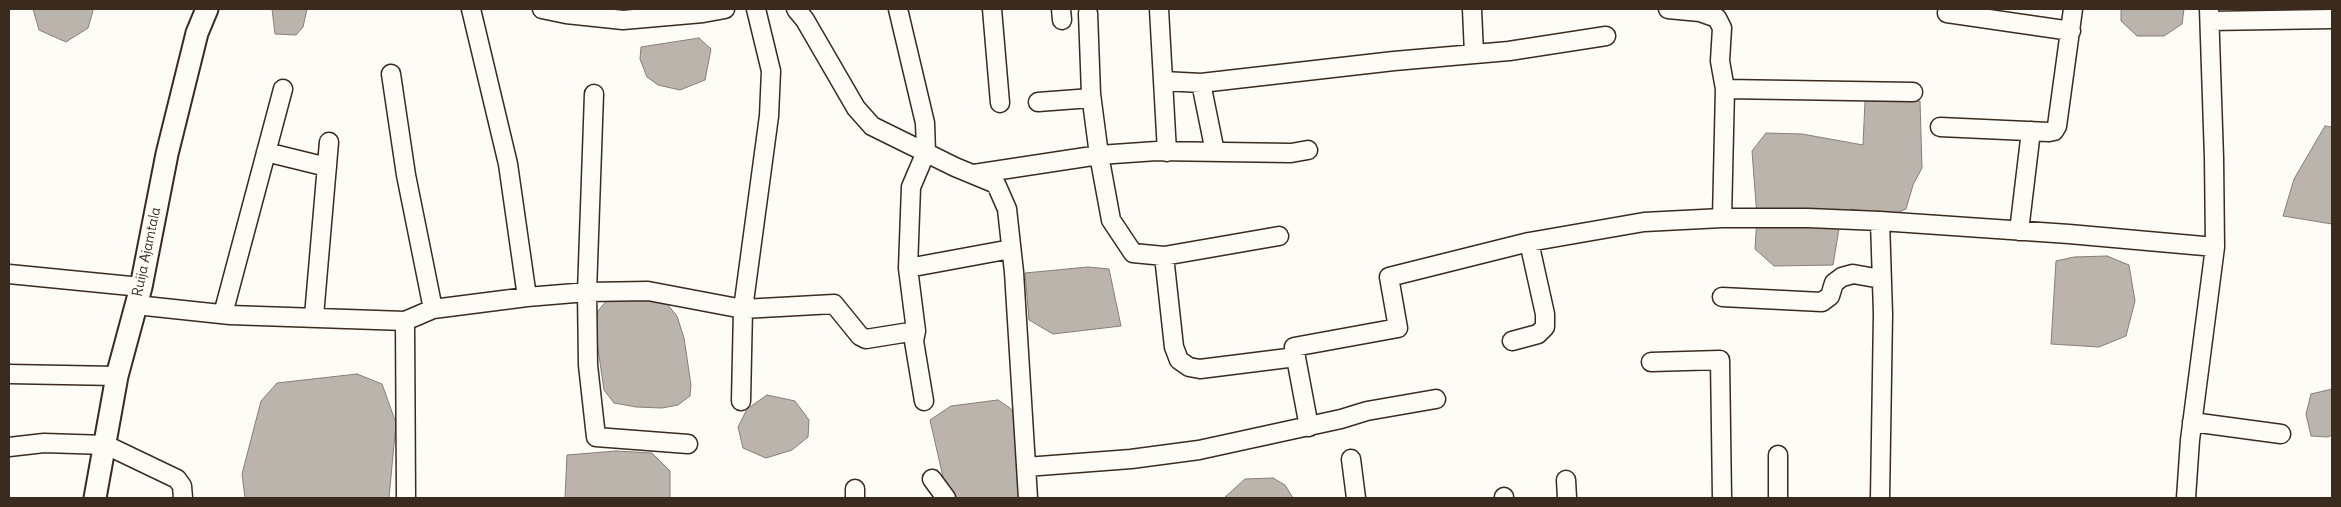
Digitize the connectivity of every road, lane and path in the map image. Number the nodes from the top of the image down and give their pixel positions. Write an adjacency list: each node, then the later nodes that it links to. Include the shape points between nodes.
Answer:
1 (207, 9): 55 (street, Ruija Ajamtala, via 197,34 167,154)
2 (471, 9): 56 (street, via 508,164)
3 (542, 9): 4 (street, via 624,20)
4 (725, 9)
5 (756, 9): 59 (street, via 771,71 769,116)
6 (796, 9): 37 (street, via 856,108 872,126)
7 (898, 9): 37 (street, via 925,123)
8 (992, 9): 31 (street)
9 (1160, 9): 23 (street)
10 (1472, 9): 21 (street)
11 (1668, 9): 15 (street)
12 (1948, 9): 16 (street, via 1947,13)
13 (2073, 9): 19 (street)
14 (1088, 12): 29 (street)
15 (1720, 15): 25 (street, via 1721,73)
16 (2012, 15): 19 (street)
17 (2209, 15): 18 (street); 48 (street)
18 (2332, 19)
19 (2071, 32): 33 (street, via 2056,129)
20 (1606, 36): 21 (street)
21 (1474, 54): 24 (street)
22 (391, 74): 58 (street, via 406,175)
23 (1163, 81): 24 (street); 38 (street)
24 (1201, 83): 39 (street)
25 (1725, 89): 27 (street); 43 (street)
26 (283, 90): 36 (street)
27 (1912, 92)
28 (594, 94): 54 (street)
29 (1091, 98): 30 (street); 40 (street)
30 (1038, 102)
31 (1000, 103)
32 (1940, 127): 33 (street)
33 (2031, 131): 45 (street)
34 (329, 142): 41 (street)
35 (1308, 150): 39 (street)
36 (266, 152): 41 (street); 60 (street)
37 (926, 152): 42 (street); 51 (street, via 911,187)
38 (1167, 152): 39 (street); 40 (street)
39 (1215, 152)
40 (1099, 155): 42 (street); 50 (street, via 1111,220 1133,253)
41 (327, 167): 61 (street)
42 (973, 174): 49 (street, via 996,184 1007,208)
43 (1722, 218): 44 (street); 47 (street, via 1644,222)
44 (1880, 220): 45 (street); 53 (street)
45 (2019, 231): 48 (street)
46 (1278, 236): 50 (street)
47 (1529, 242): 64 (street, via 1545,327 1538,334); 65 (street, via 1389,277 1398,328 1294,347)
48 (2214, 247): 72 (street)
49 (1012, 249): 51 (street); 80 (street)
50 (1164, 256): 65 (street, via 1174,347 1179,360 1200,369)
51 (908, 268): 63 (street)
52 (9, 274): 55 (street)
53 (1880, 279): 57 (street, via 1853,274 1842,277 1822,302); 92 (street, via 1883,314)
54 (587, 292): 56 (street); 59 (street, via 648,291); 75 (street, via 588,364 596,436)
55 (138, 296): 60 (street); 68 (street, Ruija Ajamtala)
56 (527, 297): 58 (street)
57 (1722, 297)
58 (433, 309): 62 (street)
59 (743, 309): 63 (street, via 834,304 866,339); 70 (street)
60 (223, 314): 61 (street)
61 (314, 316): 62 (street)
62 (406, 321): 85 (street)
63 (916, 330): 71 (street, via 914,341)
64 (1512, 341)
65 (1296, 357): 73 (street)
66 (1651, 362): 90 (street, via 1720,360)
67 (9, 374): 68 (street)
68 (117, 376): 76 (street, Ruija Ajamtala)
69 (1436, 399): 73 (street, via 1367,411)
70 (741, 401)
71 (924, 401)
72 (2192, 422): 74 (street); 93 (street)
73 (1309, 426): 80 (street, via 1199,450)
74 (2281, 434)
75 (688, 444)
76 (106, 445): 77 (street, via 44,443); 83 (street, Ruija Ajamtala); 84 (street, via 177,479 182,486)
77 (9, 447)
78 (1778, 455): 91 (street)
79 (1351, 459): 88 (street)
80 (1026, 467): 87 (street)
81 (932, 479): 86 (street)
82 (1566, 480): 89 (street)
83 (95, 498)
84 (183, 498)
85 (406, 498)
86 (946, 498)
87 (1028, 498)
88 (1356, 498)
89 (1567, 498)
90 (1722, 498)
91 (1778, 498)
92 (1880, 498)
93 (2186, 498)

